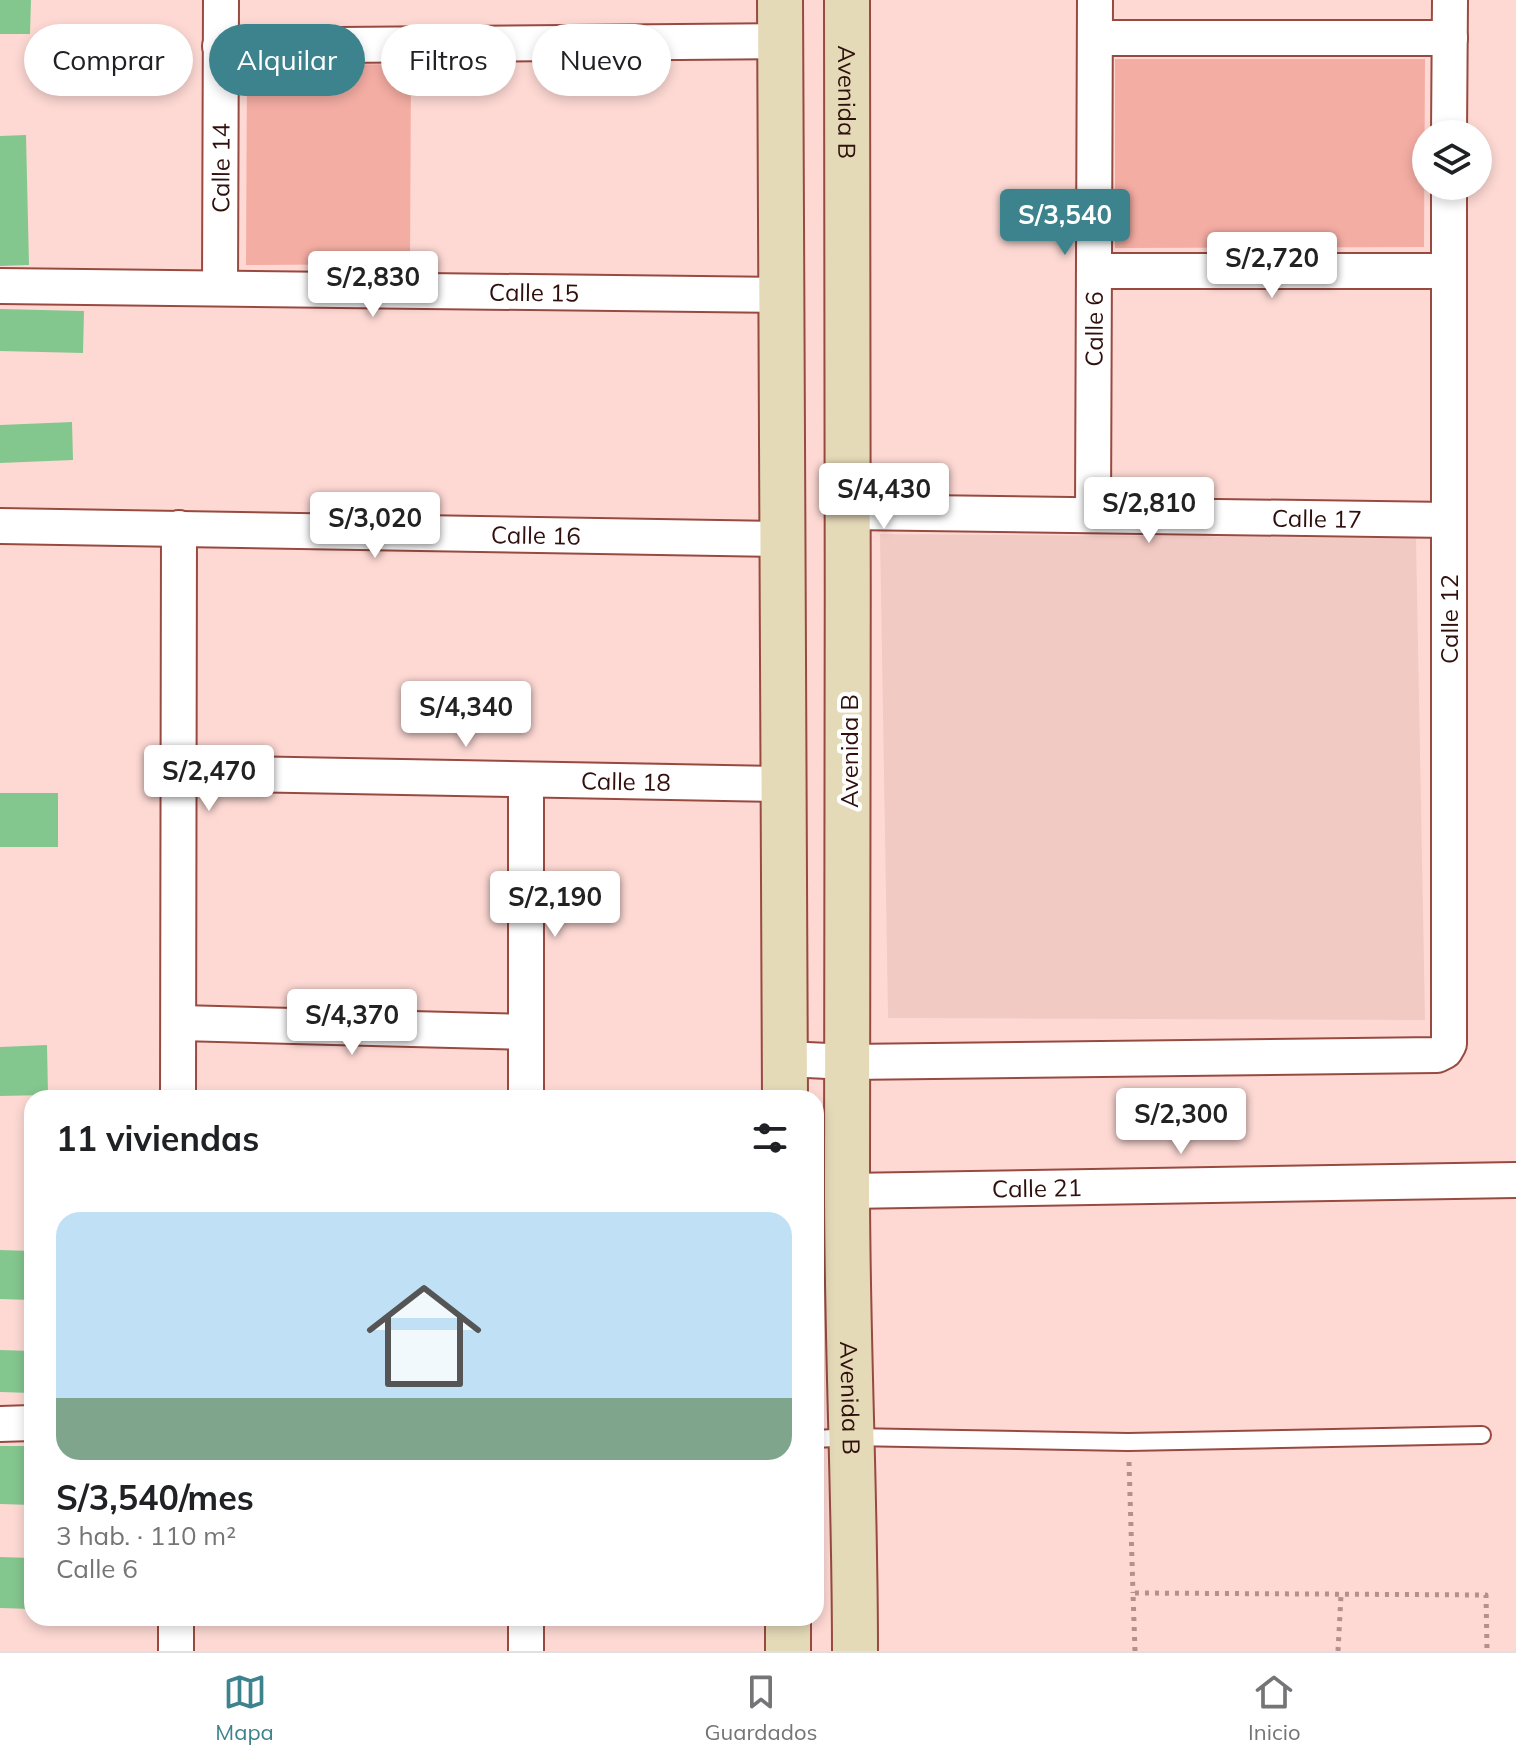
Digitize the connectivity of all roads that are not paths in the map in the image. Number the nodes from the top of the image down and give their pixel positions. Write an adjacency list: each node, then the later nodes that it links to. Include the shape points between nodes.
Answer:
1 (221, 0): 6 (street, Calle 14)
2 (847, 0): 18 (street, Avenida B)
3 (1095, 0): 7 (street, Calle 6)
4 (1450, 0): 8 (street)
5 (780, 21): 9 (street); 17 (street)
6 (220, 24)
7 (1095, 38): 8 (street); 13 (street, Calle 6)
8 (1450, 38): 11 (street)
9 (365, 40)
10 (220, 96): 16 (street, Calle 14)
11 (1449, 120)
12 (1449, 200): 14 (street, Calle 12)
13 (1094, 271): 14 (street); 19 (street, Calle 6)
14 (1449, 271): 20 (street, Calle 12)
15 (0, 286): 16 (street, Calle 15)
16 (220, 288): 17 (street, Calle 15)
17 (781, 295): 23 (street)
18 (849, 512): 19 (street, Calle 17); 29 (street, Avenida B)
19 (1093, 515): 20 (street, Calle 17)
20 (1449, 520): 29 (street, Calle 12, via 1445,1051)
21 (0, 526): 22 (street, Calle 16)
22 (179, 528): 23 (street, Calle 16); 24 (street)
23 (784, 539): 26 (street)
24 (180, 773): 25 (street, Calle 18); 27 (street)
25 (526, 780): 26 (street, Calle 18); 28 (street)
26 (783, 784): 30 (street)
27 (180, 1023): 28 (street); 31 (street)
28 (526, 1032): 32 (street)
29 (849, 1062): 30 (street); 34 (street, Avenida B)
30 (786, 1078)
31 (178, 1090)
32 (526, 1090)
33 (1516, 1180): 34 (street, Calle 21)
34 (847, 1191): 38 (street, Avenida B)
35 (24, 1423): 36 (street)
36 (0, 1424)
37 (1482, 1435): 38 (lane, via 1128,1442)
38 (833, 1438): 45 (street, Avenida B, via 855,1501)
39 (176, 1626): 42 (street)
40 (526, 1626): 43 (street)
41 (788, 1626): 44 (street)
42 (176, 1651)
43 (526, 1651)
44 (788, 1651)
45 (855, 1651)

